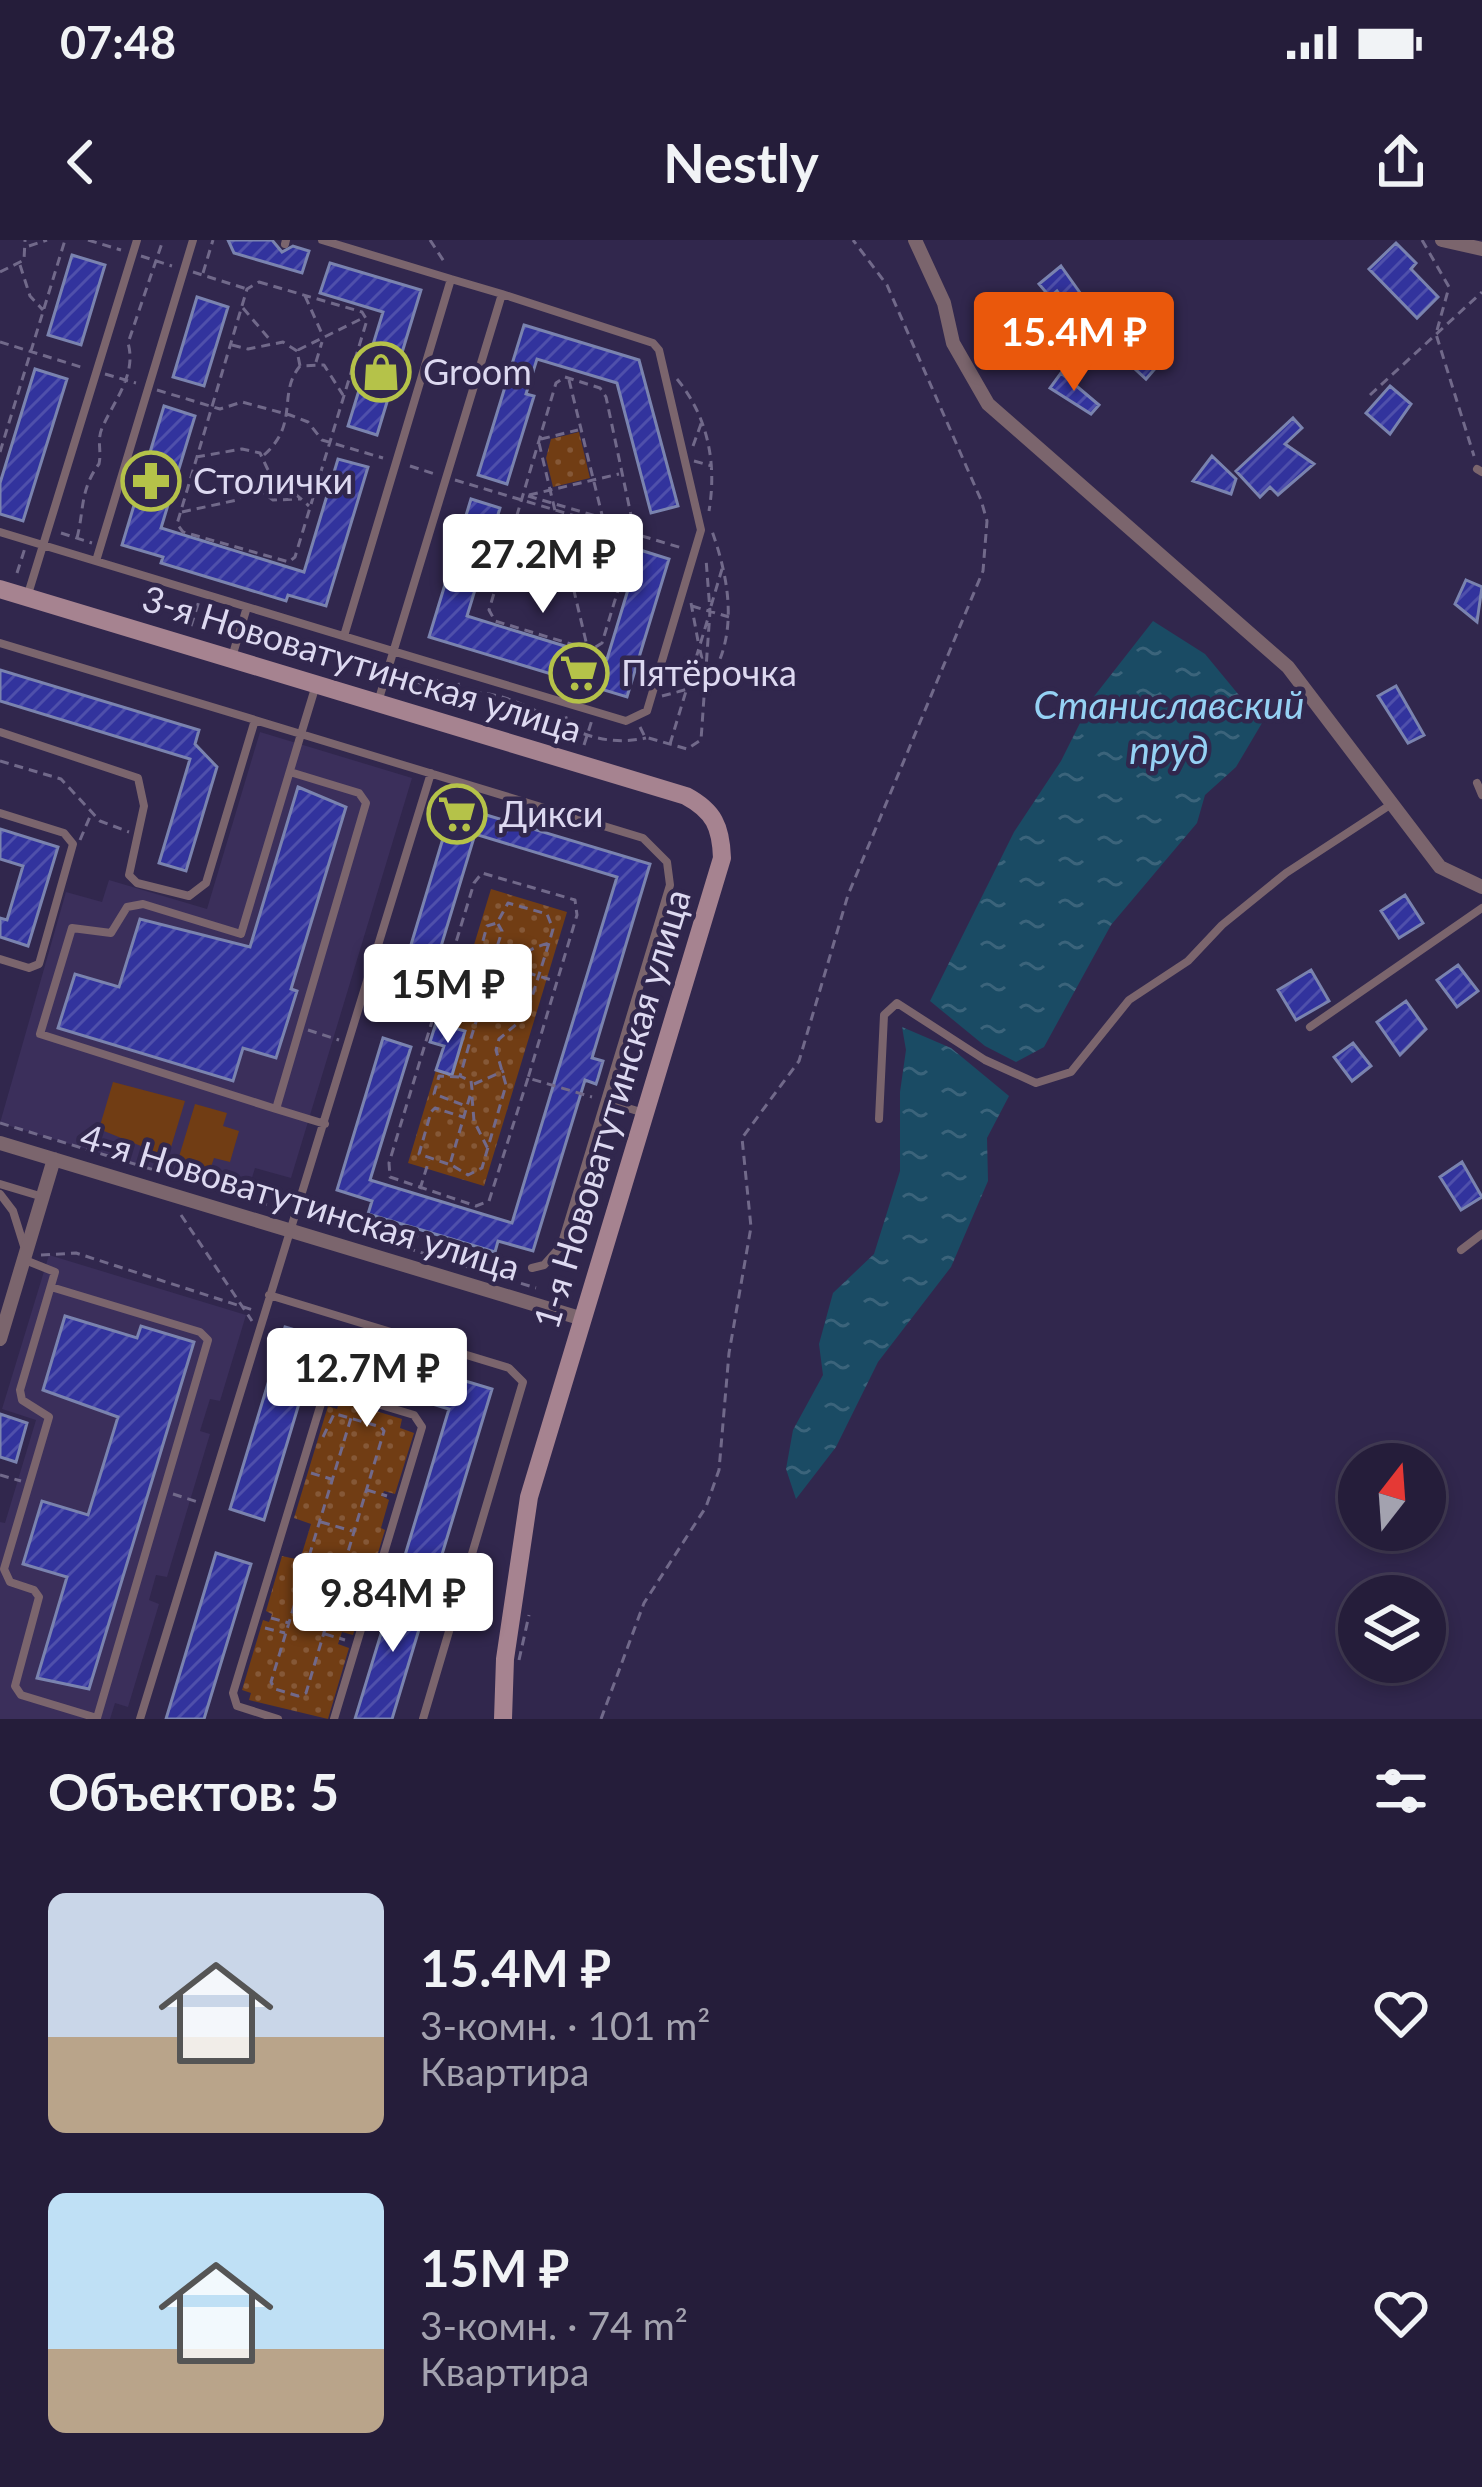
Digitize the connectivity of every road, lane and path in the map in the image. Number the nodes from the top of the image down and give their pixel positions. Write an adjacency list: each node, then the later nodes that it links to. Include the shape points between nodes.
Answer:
1 (47, 240): 14 (path)
2 (65, 240): 29 (path)
3 (88, 240): 17 (path)
4 (137, 240): 17 (lane)
5 (164, 240): 18 (path)
6 (193, 240): 20 (lane)
7 (213, 240): 22 (path)
8 (322, 240): 15 (lane)
9 (430, 240): 23 (path)
10 (853, 240): 229 (path, via 887,285 981,500 983,571 848,895 799,1061 742,1138 751,1227 719,1470 706,1507 644,1604)
11 (915, 240): 135 (street, via 953,343 988,404 1288,667)
12 (1422, 240): 31 (path, via 1449,287)
13 (1442, 240): 16 (street)
14 (26, 243): 19 (path)
15 (353, 244): 23 (lane)
16 (1482, 249)
17 (133, 254): 18 (path); 40 (lane)
18 (157, 261): 20 (path); 42 (path)
19 (20, 265): 21 (path); 29 (path)
20 (184, 270): 22 (path); 43 (lane)
21 (0, 272)
22 (202, 275): 24 (path)
23 (448, 278): 26 (lane); 59 (lane)
24 (247, 289): 27 (path, via 261,281); 28 (path)
25 (1482, 292): 31 (path)
26 (502, 294): 57 (lane, via 653,343); 64 (lane)
27 (305, 295): 30 (path); 32 (path)
28 (241, 308): 34 (path); 35 (path)
29 (43, 311): 37 (path)
30 (366, 316): 32 (path); 45 (path)
31 (1436, 334): 44 (path); 62 (path)
32 (324, 340): 36 (path); 38 (path)
33 (0, 342): 37 (path)
34 (273, 343): 35 (path); 36 (path)
35 (230, 345): 46 (path)
36 (297, 351): 39 (path)
37 (31, 352): 40 (path); 51 (path)
38 (316, 362): 39 (path); 45 (path, via 331,371)
39 (300, 366): 47 (path, via 291,380)
40 (96, 371): 42 (path); 75 (lane)
41 (569, 379): 50 (path); 52 (path, via 556,383); 63 (path, via 603,391)
42 (124, 380): 43 (path); 78 (path, via 104,422)
43 (149, 387): 46 (path); 81 (lane)
44 (1370, 395)
45 (344, 397): 53 (path)
46 (211, 406): 47 (path, via 242,402); 58 (path)
47 (290, 416): 53 (path); 56 (path)
48 (702, 421): 57 (path)
49 (0, 426): 51 (path)
50 (581, 429): 52 (path); 65 (path)
51 (7, 430): 55 (path)
52 (538, 440): 67 (path); 68 (path)
53 (330, 442): 59 (path); 70 (path)
54 (710, 448): 57 (path)
55 (0, 452)
56 (264, 455): 58 (path, via 242,449); 61 (path)
57 (688, 456): 60 (path); 82 (lane, via 700,514)
58 (196, 457): 72 (path)
59 (396, 462): 64 (path); 99 (lane)
60 (712, 466)
61 (268, 470): 66 (path); 69 (path)
62 (1480, 471)
63 (622, 473): 65 (path); 74 (path)
64 (446, 477): 68 (path); 103 (lane)
65 (593, 480): 67 (path); 73 (path)
66 (256, 487): 69 (path, via 273,500); 72 (path, via 238,500)
67 (550, 490): 68 (path); 71 (path)
68 (523, 498): 71 (path); 83 (path)
69 (301, 499): 70 (path)
70 (310, 507): 72 (path, via 289,562 183,532)
71 (554, 507): 73 (path); 87 (path)
72 (179, 513)
73 (603, 522): 74 (path); 77 (path)
74 (633, 527): 77 (path)
75 (48, 529): 78 (path); 80 (lane)
76 (0, 532): 79 (lane)
77 (635, 534): 82 (path); 90 (path)
78 (76, 538): 81 (path)
79 (27, 541): 80 (lane); 86 (path)
80 (43, 545): 84 (lane); 92 (lane)
81 (101, 545): 84 (lane)
82 (695, 549): 88 (lane); 96 (path, via 706,559)
83 (504, 556): 87 (path); 102 (path, via 489,604 495,621)
84 (96, 562): 91 (lane)
85 (723, 568): 96 (path)
86 (17, 573)
87 (570, 576): 90 (path); 102 (path)
88 (686, 580): 93 (lane); 94 (path)
89 (0, 589): 92 (street, 3-я Нововатутинская улица)
90 (618, 590): 102 (path, via 602,643)
91 (201, 593): 95 (lane); 98 (path)
92 (27, 597): 104 (street, 3-я Нововатутинская улица)
93 (679, 602): 94 (path); 108 (lane)
94 (691, 606): 96 (path); 101 (path)
95 (247, 607): 99 (lane); 104 (lane)
96 (710, 611): 97 (path); 101 (path); 109 (path)
97 (730, 617)
98 (191, 626)
99 (344, 636): 103 (lane)
100 (0, 643): 121 (lane)
101 (700, 646): 109 (path); 111 (path)
102 (588, 650)
103 (393, 651): 105 (lane); 106 (lane)
104 (232, 659): 110 (street, 3-я Нововатутинская улица)
105 (389, 665): 112 (path); 117 (lane)
106 (441, 666): 107 (lane); 112 (path)
107 (455, 670): 113 (path); 119 (lane)
108 (656, 680): 111 (path); 116 (lane)
109 (707, 684): 111 (path); 114 (path)
110 (316, 685): 117 (street, 3-я Нововатутинская улица); 125 (lane)
111 (686, 689): 114 (path); 116 (path); 128 (path)
112 (434, 690): 113 (path); 115 (path)
113 (460, 692): 118 (path); 122 (path, via 509,700)
114 (706, 695): 128 (path, via 698,744)
115 (431, 698)
116 (650, 699): 120 (lane)
117 (378, 703): 134 (street, 3-я Нововатутинская улица)
118 (465, 708)
119 (592, 711): 120 (lane); 122 (path); 127 (path)
120 (637, 719): 126 (path)
121 (255, 720): 125 (lane); 138 (lane, via 202,890 181,896 137,883 127,868)
122 (550, 722): 123 (path); 127 (path)
123 (530, 728)
124 (0, 733): 138 (lane, via 138,778 145,793)
125 (301, 734): 130 (lane); 131 (lane)
126 (648, 737): 127 (path); 128 (path)
127 (585, 741)
128 (670, 744)
129 (0, 761): 136 (path, via 61,779)
130 (290, 772): 154 (lane, via 366,802); 164 (lane, via 241,934 142,904 127,907 111,933 72,928 38,1029 45,1039)
131 (431, 773): 155 (lane); 162 (lane, via 643,838 667,862 670,885)
132 (1478, 783): 133 (lane)
133 (1482, 794)
134 (703, 805): 165 (street, 1-я Нововатутинская улица, via 721,832 722,858)
135 (1390, 805): 140 (street, via 1440,867); 168 (lane, via 1286,873 1188,961 1130,1000 1071,1072 1036,1083 897,1003 884,1015)
136 (92, 812): 138 (path); 139 (path)
137 (0, 813): 139 (lane, via 64,833)
138 (136, 834)
139 (73, 844): 146 (lane, via 39,964)
140 (1482, 887)
141 (1482, 908): 153 (lane)
142 (496, 923): 143 (path, via 508,903 542,911 553,927); 145 (path); 147 (path, via 502,931)
143 (549, 943): 148 (path); 149 (path)
144 (453, 950): 145 (path); 150 (path, via 473,884 490,871 575,900); 178 (path, via 387,1171)
145 (478, 958): 147 (path); 151 (path, via 472,983)
146 (0, 959)
147 (493, 962): 148 (path)
148 (505, 965): 149 (path); 151 (path)
149 (539, 976): 150 (path); 152 (path)
150 (557, 981): 160 (path)
151 (488, 990): 152 (path, via 507,1012); 159 (path)
152 (529, 1008): 156 (path)
153 (1310, 1027)
154 (301, 1028): 155 (path); 164 (lane)
155 (350, 1043): 171 (lane)
156 (497, 1046): 157 (path); 158 (path)
157 (508, 1049)
158 (504, 1071): 161 (path); 167 (path)
159 (460, 1076): 161 (path); 163 (path, via 439,1076 434,1094)
160 (528, 1078): 162 (path); 169 (path)
161 (472, 1087): 163 (path); 173 (path, via 474,1121)
162 (605, 1101): 165 (lane); 188 (lane, via 561,1246)
163 (467, 1107): 166 (path)
164 (276, 1108): 171 (lane)
165 (645, 1114): 194 (street, 1-я Нововатутинская улица)
166 (464, 1117): 174 (path, via 432,1110 419,1153); 176 (path)
167 (497, 1118): 169 (path); 173 (path)
168 (879, 1119)
169 (514, 1123): 178 (path, via 489,1201 476,1206)
170 (0, 1124): 183 (path)
171 (325, 1124): 181 (lane)
172 (0, 1143): 175 (street, 4-я Нововатутинская улица)
173 (488, 1149): 176 (path, via 472,1174)
174 (430, 1158): 176 (path); 178 (path)
175 (54, 1160): 180 (street); 184 (street, 4-я Нововатутинская улица)
176 (450, 1164)
177 (0, 1184): 180 (lane)
178 (420, 1189)
179 (0, 1194): 187 (lane, via 24,1238)
180 (43, 1197): 187 (street)
181 (302, 1202): 183 (lane); 188 (path)
182 (180, 1213): 192 (path)
183 (298, 1214): 184 (lane); 190 (path, via 537,1286)
184 (292, 1231): 191 (lane); 194 (street, 4-я Нововатутинская улица)
185 (1482, 1234): 186 (lane)
186 (1461, 1250)
187 (24, 1258): 189 (lane, via 53,1270); 192 (path, via 76,1253); 196 (street)
188 (532, 1268)
189 (51, 1287): 202 (lane, via 20,1390 49,1417); 204 (lane, via 208,1340)
190 (535, 1292)
191 (268, 1295): 193 (lane); 215 (lane, via 518,1374 522,1394)
192 (243, 1307): 193 (path); 195 (path)
193 (263, 1313): 195 (lane)
194 (583, 1319): 228 (street, 1-я Нововатутинская улица, via 530,1497)
195 (258, 1330): 206 (lane)
196 (0, 1339)
197 (351, 1418): 198 (path, via 333,1414); 201 (path); 203 (path, via 384,1431)
198 (317, 1454)
199 (301, 1470): 201 (path); 205 (lane, via 323,1397 337,1392 420,1420); 218 (lane)
200 (0, 1475): 202 (path)
201 (333, 1480): 207 (path)
202 (29, 1484): 223 (lane, via 4,1570 39,1597 15,1686 21,1695)
203 (367, 1490): 205 (path); 208 (path)
204 (165, 1492): 206 (path); 223 (lane)
205 (400, 1500): 210 (lane)
206 (206, 1504): 224 (lane)
207 (320, 1522): 208 (path); 211 (path)
208 (354, 1532): 212 (path)
209 (374, 1549): 213 (path, via 356,1591)
210 (380, 1567): 215 (lane); 222 (lane)
211 (306, 1568): 212 (path); 214 (path)
212 (340, 1579): 213 (path)
213 (337, 1588): 216 (path)
214 (299, 1590): 216 (path); 220 (path)
215 (462, 1591): 217 (lane)
216 (334, 1600): 221 (path)
217 (458, 1604): 219 (path); 227 (lane)
218 (257, 1613): 220 (path); 225 (lane, via 233,1697 241,1708)
219 (492, 1614)
220 (289, 1623): 221 (path, via 271,1685 286,1693 306,1693)
221 (323, 1634): 222 (path)
222 (357, 1644): 226 (lane)
223 (97, 1719)
224 (140, 1719)
225 (278, 1719)
226 (334, 1719)
227 (423, 1719)
228 (503, 1719)
229 (601, 1719)

